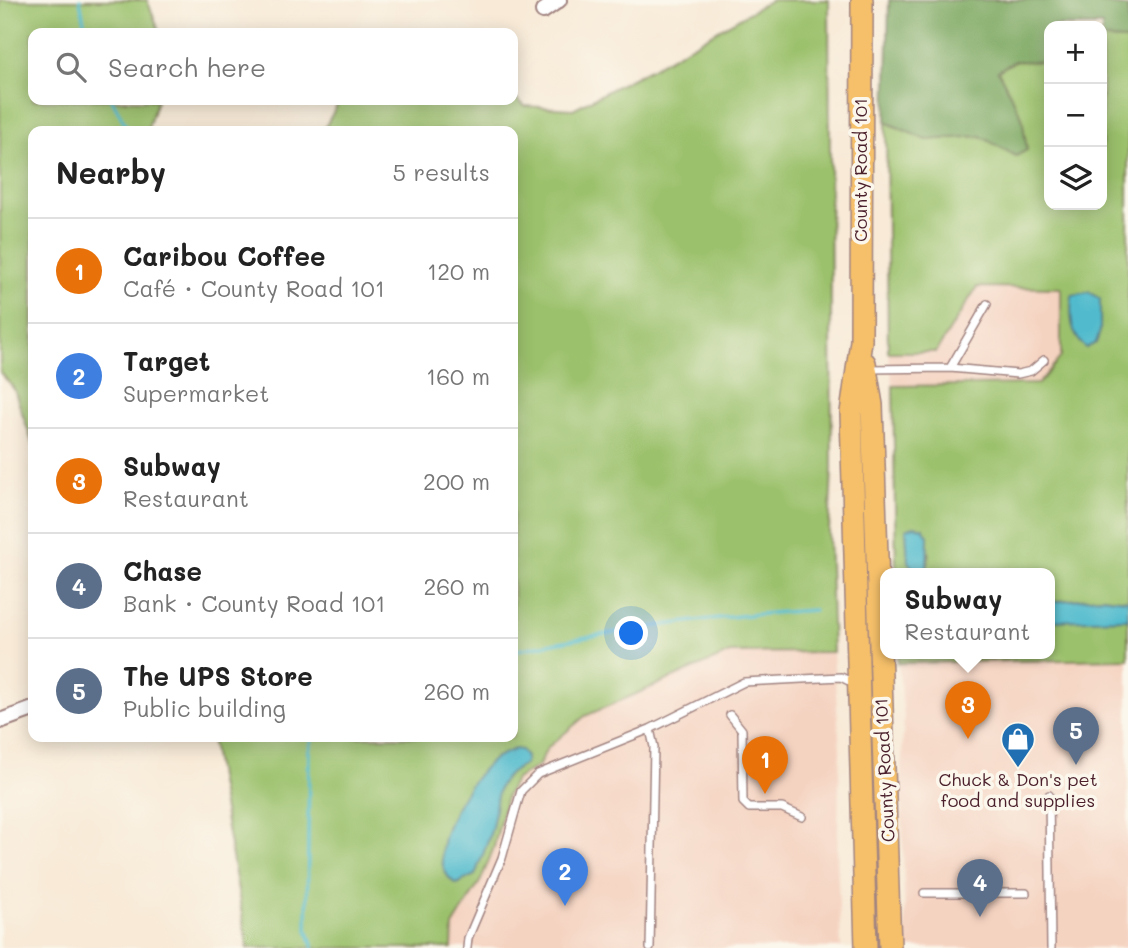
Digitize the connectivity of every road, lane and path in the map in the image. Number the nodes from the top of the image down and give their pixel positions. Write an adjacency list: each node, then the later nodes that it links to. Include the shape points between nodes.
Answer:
1 (559, 0): 3 (street)
2 (862, 0): 7 (main road, County Road 101)
3 (543, 12)
4 (986, 304): 6 (lane)
5 (1044, 360): 6 (lane, via 1031,371 1018,374)
6 (950, 368): 7 (lane)
7 (862, 369): 8 (main road, County Road 101, via 873,412); 8 (main road, County Road 101, via 851,413)
8 (869, 694): 12 (lane, via 841,677 744,682); 19 (main road, County Road 101); 20 (main road, County Road 101, via 889,829)
9 (28, 711): 11 (street)
10 (730, 715): 14 (lane, via 742,730 743,802 749,808 782,808)
11 (0, 722)
12 (650, 729): 17 (lane, via 538,775 522,791); 18 (lane, via 654,747)
13 (1049, 795): 21 (lane)
14 (802, 817)
15 (924, 893): 16 (lane)
16 (1026, 893)
17 (467, 948)
18 (650, 948)
19 (866, 948)
20 (890, 948)
21 (1051, 948)

